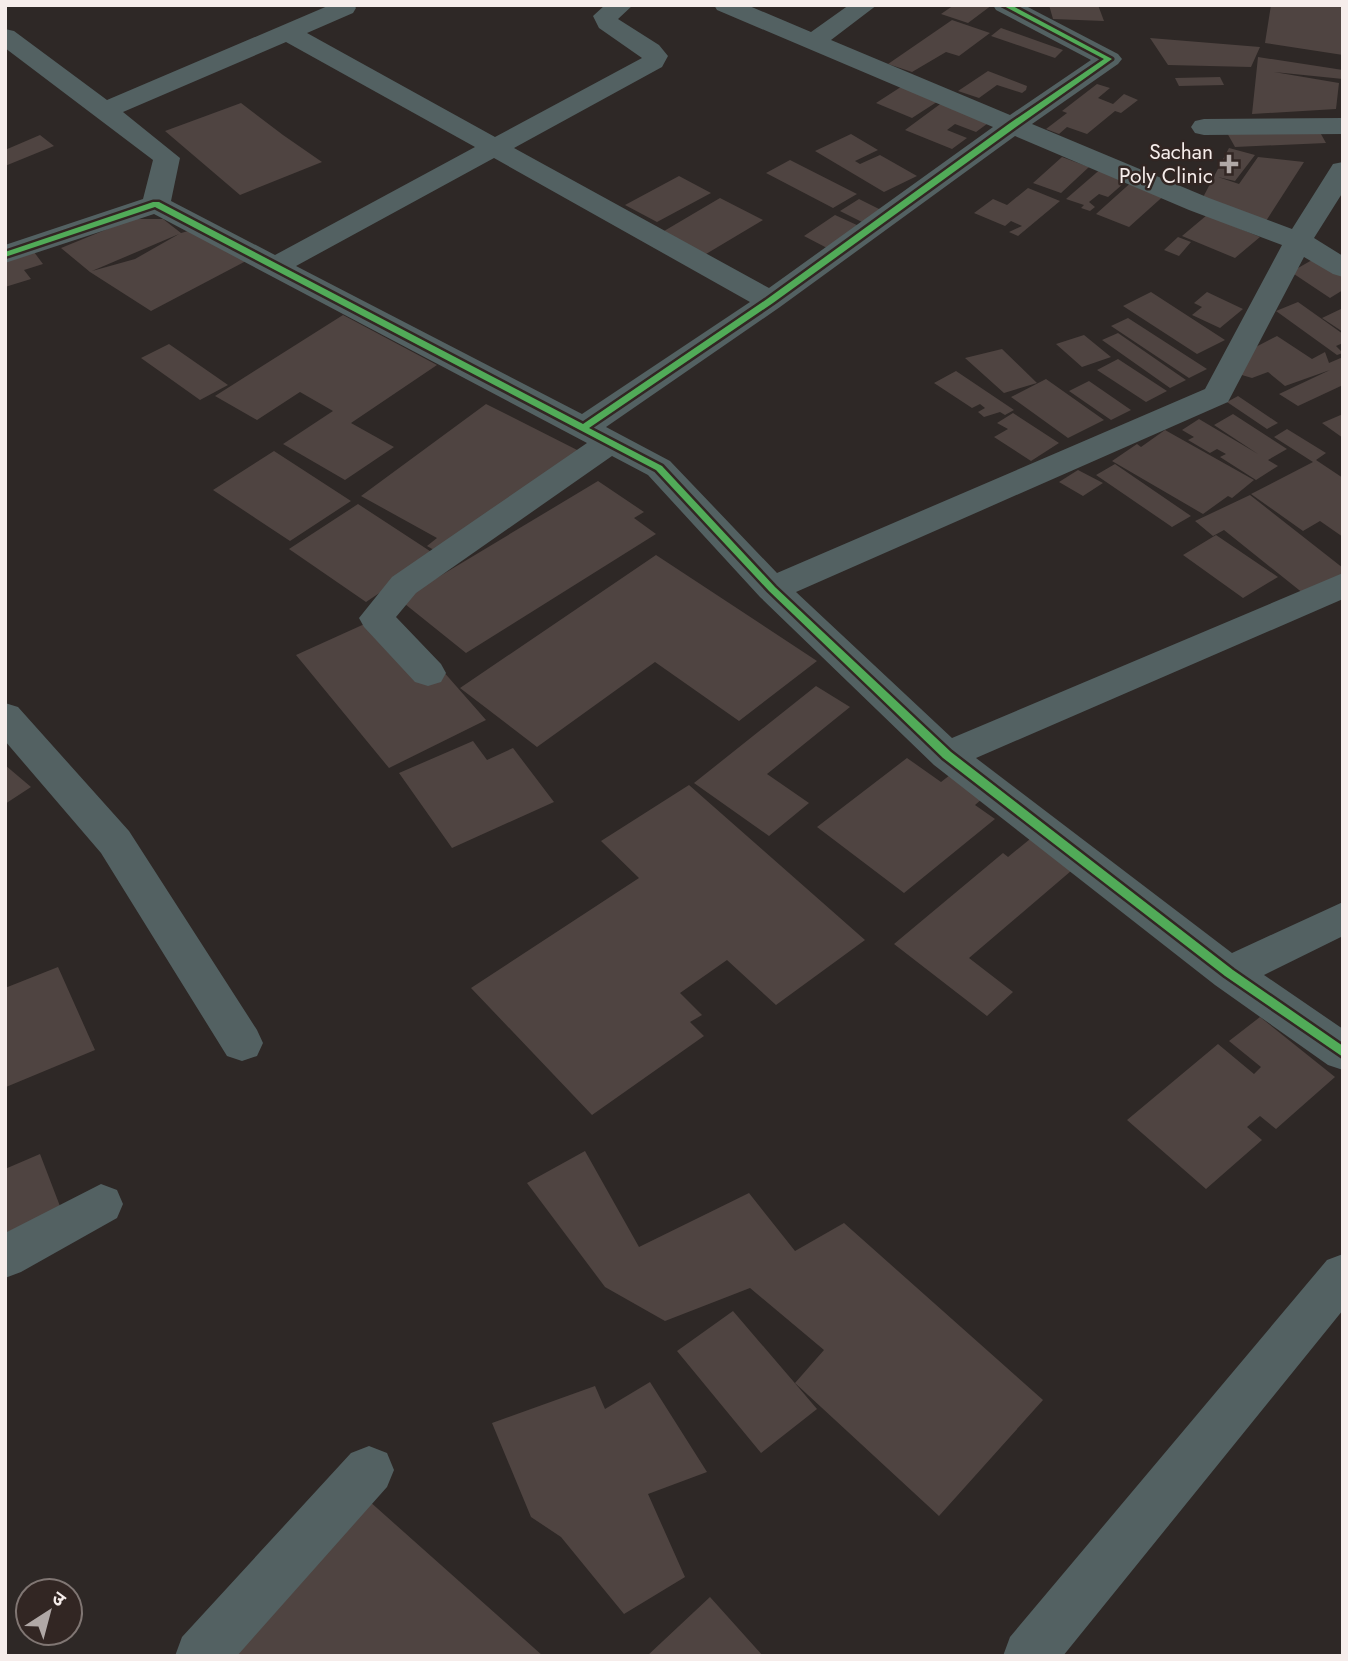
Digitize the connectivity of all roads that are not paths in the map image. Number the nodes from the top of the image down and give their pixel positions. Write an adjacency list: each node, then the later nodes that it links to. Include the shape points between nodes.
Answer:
1 (340, 5): 6 (street, via 344,8)
2 (726, 5): 8 (street)
3 (865, 5): 8 (street)
4 (1005, 5): 10 (street, via 1110,59)
5 (612, 7): 13 (street, via 606,16 608,23 650,50 653,62)
6 (289, 33): 9 (street); 13 (street)
7 (5, 36): 9 (street)
8 (814, 41): 10 (street)
9 (104, 111): 15 (street, via 167,159)
10 (1013, 125): 16 (street); 20 (street)
11 (1343, 126): 12 (street)
12 (1204, 128)
13 (498, 148): 18 (street); 20 (street)
14 (1343, 170): 16 (street)
15 (156, 204): 17 (street); 18 (street)
16 (1298, 241): 19 (street); 23 (street, via 1217,395)
17 (5, 255)
18 (275, 267): 21 (street)
19 (1343, 268)
20 (770, 302): 21 (street)
21 (597, 435): 23 (street, via 659,468); 24 (street, via 404,584 376,618)
22 (1343, 585): 26 (street)
23 (772, 589): 26 (street)
24 (428, 673)
25 (5, 716): 29 (street, via 115,842)
26 (947, 755): 28 (street)
27 (1343, 918): 28 (street)
28 (1228, 973): 30 (street)
29 (242, 1043)
30 (1343, 1052)
31 (101, 1204): 32 (street)
32 (5, 1257)
33 (1343, 1275): 36 (street)
34 (369, 1470): 35 (street)
35 (201, 1656)
36 (1030, 1656)

